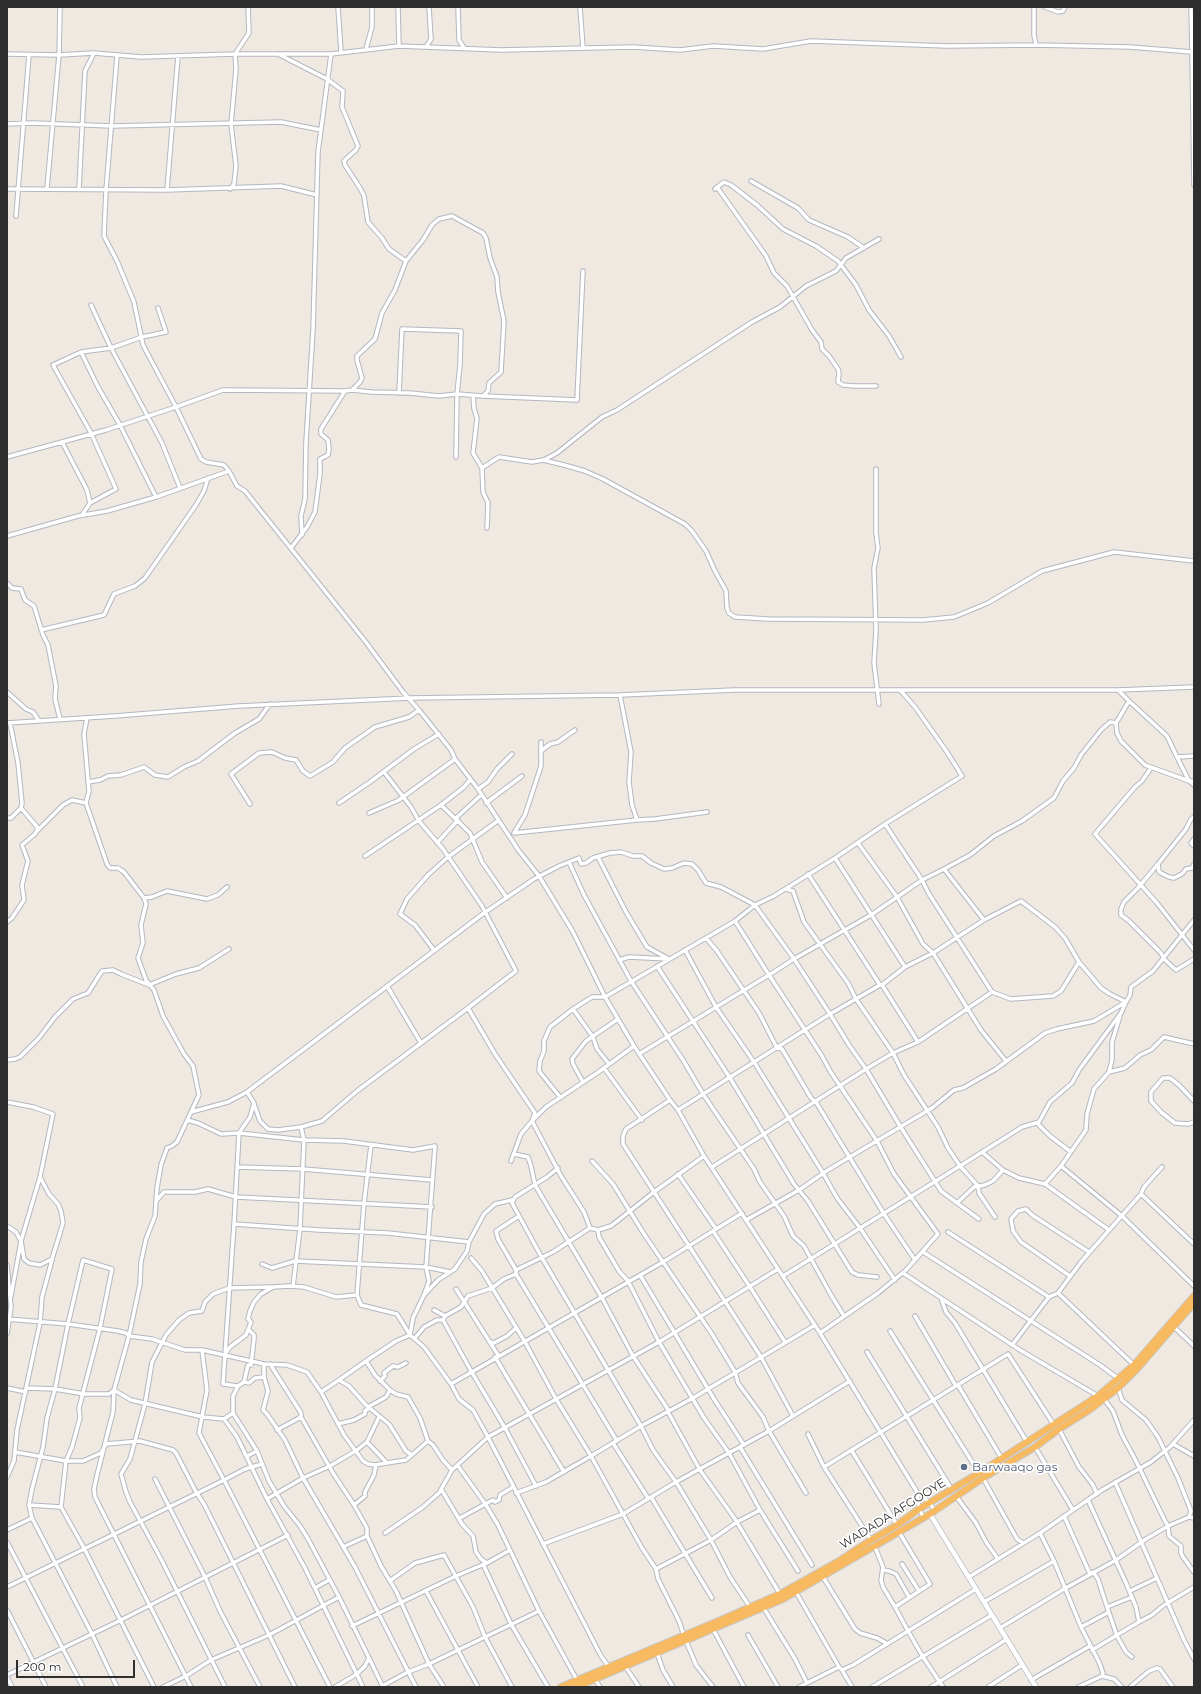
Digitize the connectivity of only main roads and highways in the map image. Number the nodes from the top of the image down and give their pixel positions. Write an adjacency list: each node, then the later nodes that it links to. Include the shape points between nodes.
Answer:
1 (1194, 1296): 3 (highway, WADADA AFGOOYE, via 1134,1365)
2 (1193, 1306): 3 (highway, WADADA AFGOOYE, via 1137,1369 1118,1388)
3 (1101, 1398): 4 (highway, WADADA AFGOOYE)
4 (1056, 1427): 5 (highway, WADADA AFGOOYE, via 1027,1442); 5 (highway, WADADA AFGOOYE, via 1035,1447)
5 (981, 1475): 6 (highway, WADADA AFGOOYE)
6 (954, 1493): 7 (highway, WADADA AFGOOYE, via 929,1502 839,1561 780,1594); 7 (highway, WADADA AFGOOYE, via 924,1518 796,1592 713,1629)
7 (685, 1638): 8 (highway, WADADA AFGOOYE); 9 (highway, WADADA AFGOOYE, via 657,1653)
8 (561, 1687)
9 (576, 1687)

